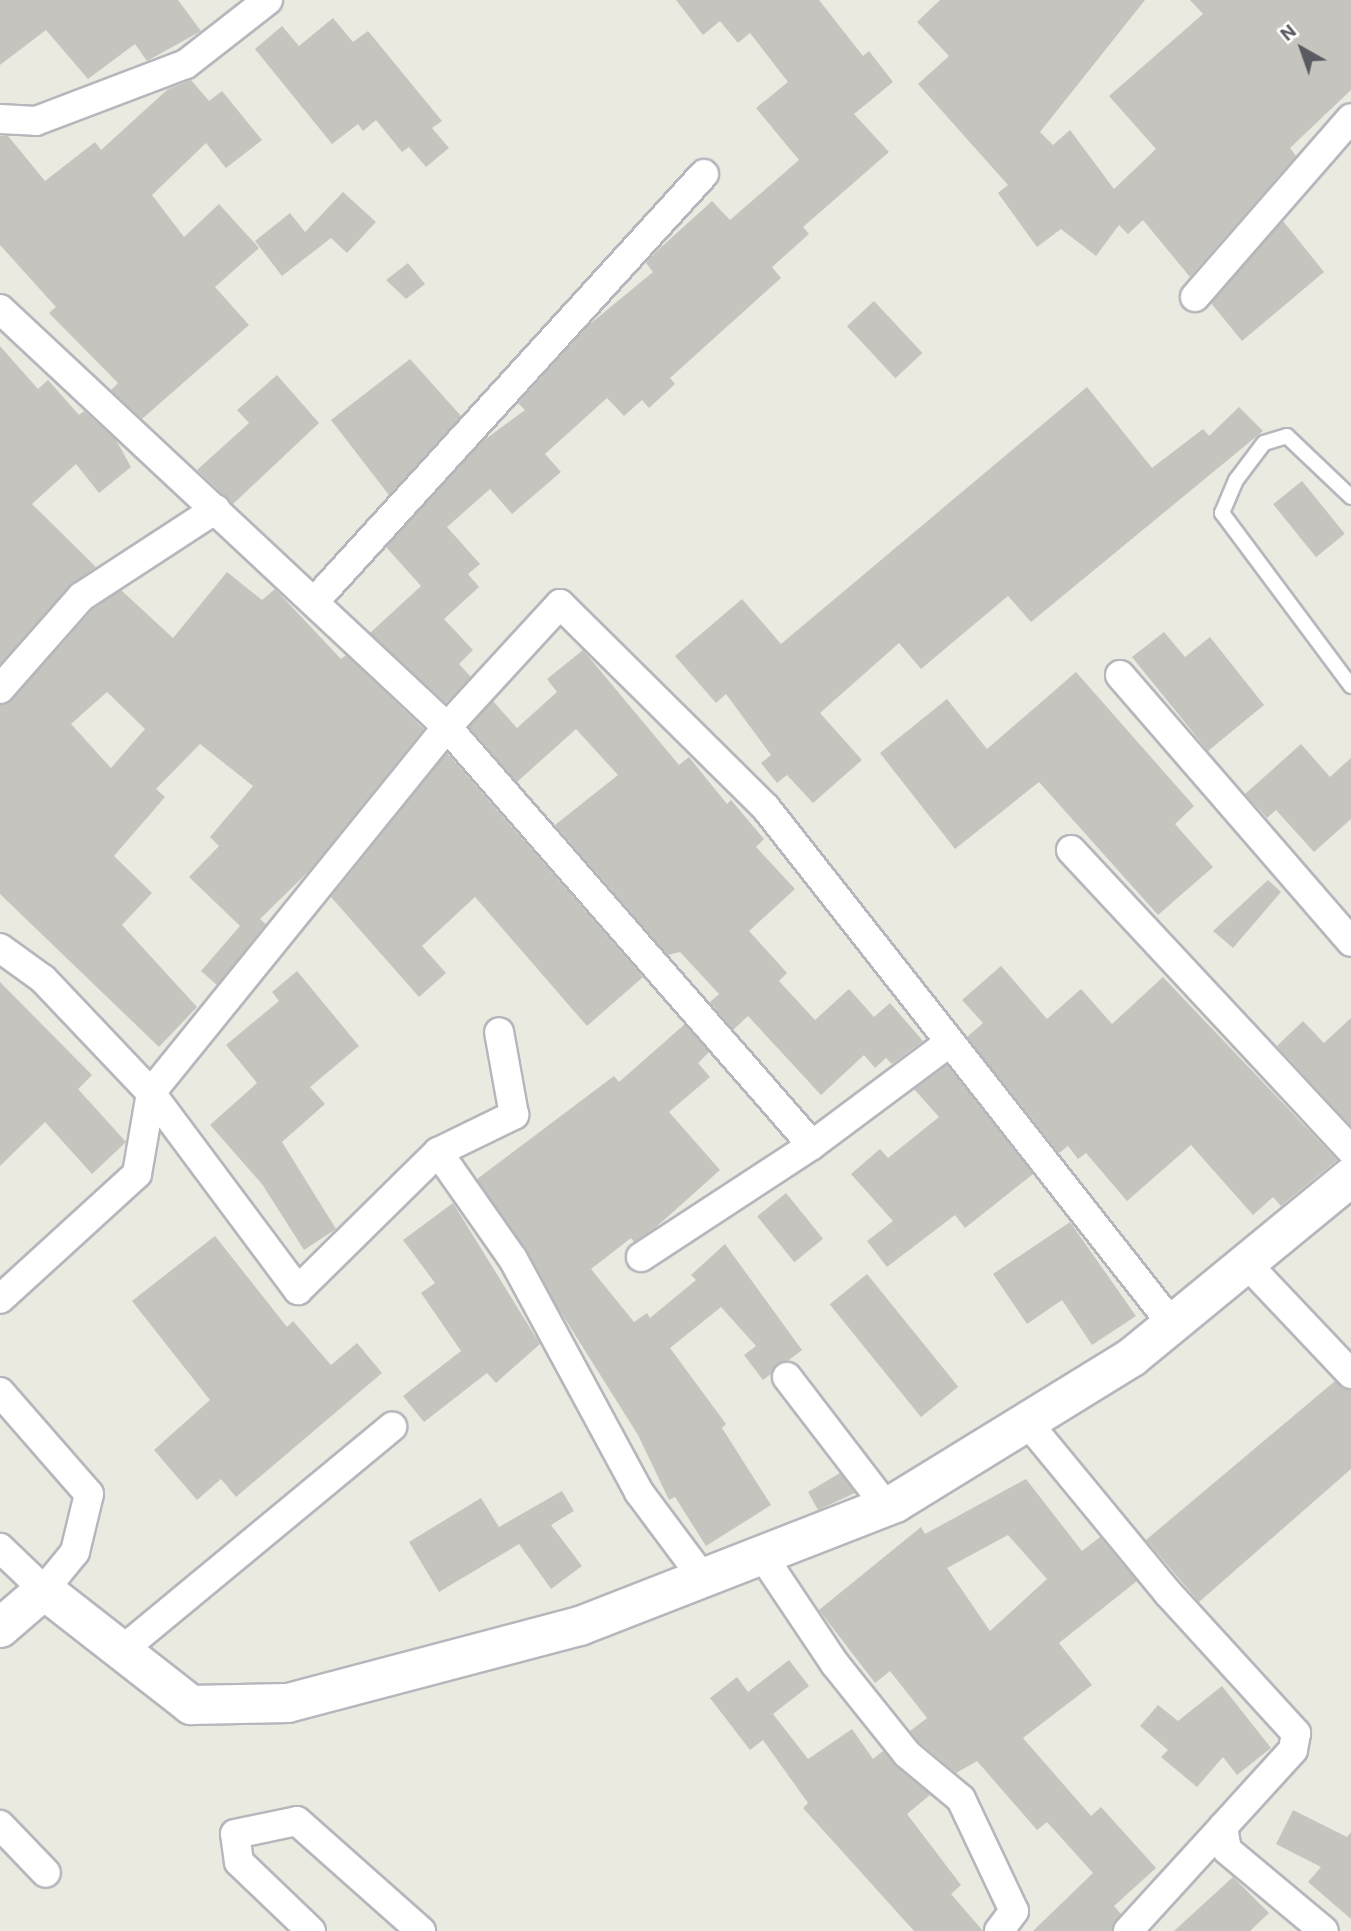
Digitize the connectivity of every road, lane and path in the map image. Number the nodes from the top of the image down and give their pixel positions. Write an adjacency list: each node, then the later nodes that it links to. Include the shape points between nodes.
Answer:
1 (268, 0): 3 (street, via 186,64 36,121)
2 (1351, 118): 5 (street)
3 (0, 119)
4 (704, 174): 9 (street)
5 (1195, 297)
6 (0, 309): 8 (street)
7 (1351, 497): 11 (lane, via 1287,436 1264,443 1236,480 1222,513)
8 (216, 509): 9 (street); 12 (street, via 81,597)
9 (314, 602): 13 (street)
10 (1120, 675): 15 (street)
11 (1351, 686)
12 (0, 689)
13 (447, 727): 18 (street, via 560,604 765,808); 19 (street); 20 (street)
14 (1071, 850): 21 (street)
15 (1351, 942)
16 (0, 948): 19 (street, via 43,979)
17 (499, 1032): 22 (street, via 514,1115)
18 (950, 1042): 20 (street); 27 (street)
19 (150, 1093): 22 (street, via 298,1290); 26 (street, via 137,1174)
20 (812, 1145): 24 (street)
21 (1351, 1150)
22 (438, 1152): 36 (street, via 513,1258 639,1492)
23 (1351, 1177): 25 (street)
24 (642, 1257)
25 (1248, 1265): 27 (street); 28 (street)
26 (0, 1299)
27 (1172, 1324): 31 (street)
28 (1351, 1374)
29 (787, 1377): 33 (street)
30 (0, 1392): 37 (street, via 89,1494 75,1552)
31 (1027, 1422): 33 (street); 41 (street, via 1168,1593 1296,1733 1293,1750)
32 (392, 1427): 39 (street)
33 (886, 1506): 35 (street)
34 (0, 1548): 37 (street)
35 (762, 1555): 36 (street); 45 (street, via 835,1664 908,1754 961,1799 1014,1911)
36 (703, 1578): 39 (street, via 580,1626 288,1703 191,1705)
37 (44, 1590): 38 (street); 39 (street)
38 (0, 1628)
39 (121, 1651)
40 (0, 1825): 42 (street)
41 (1223, 1828): 46 (street); 47 (street, via 1227,1850)
42 (46, 1873)
43 (311, 1931): 44 (street, via 239,1862 235,1834 297,1821)
44 (421, 1931)
45 (999, 1931)
46 (1128, 1931)
47 (1324, 1931)

